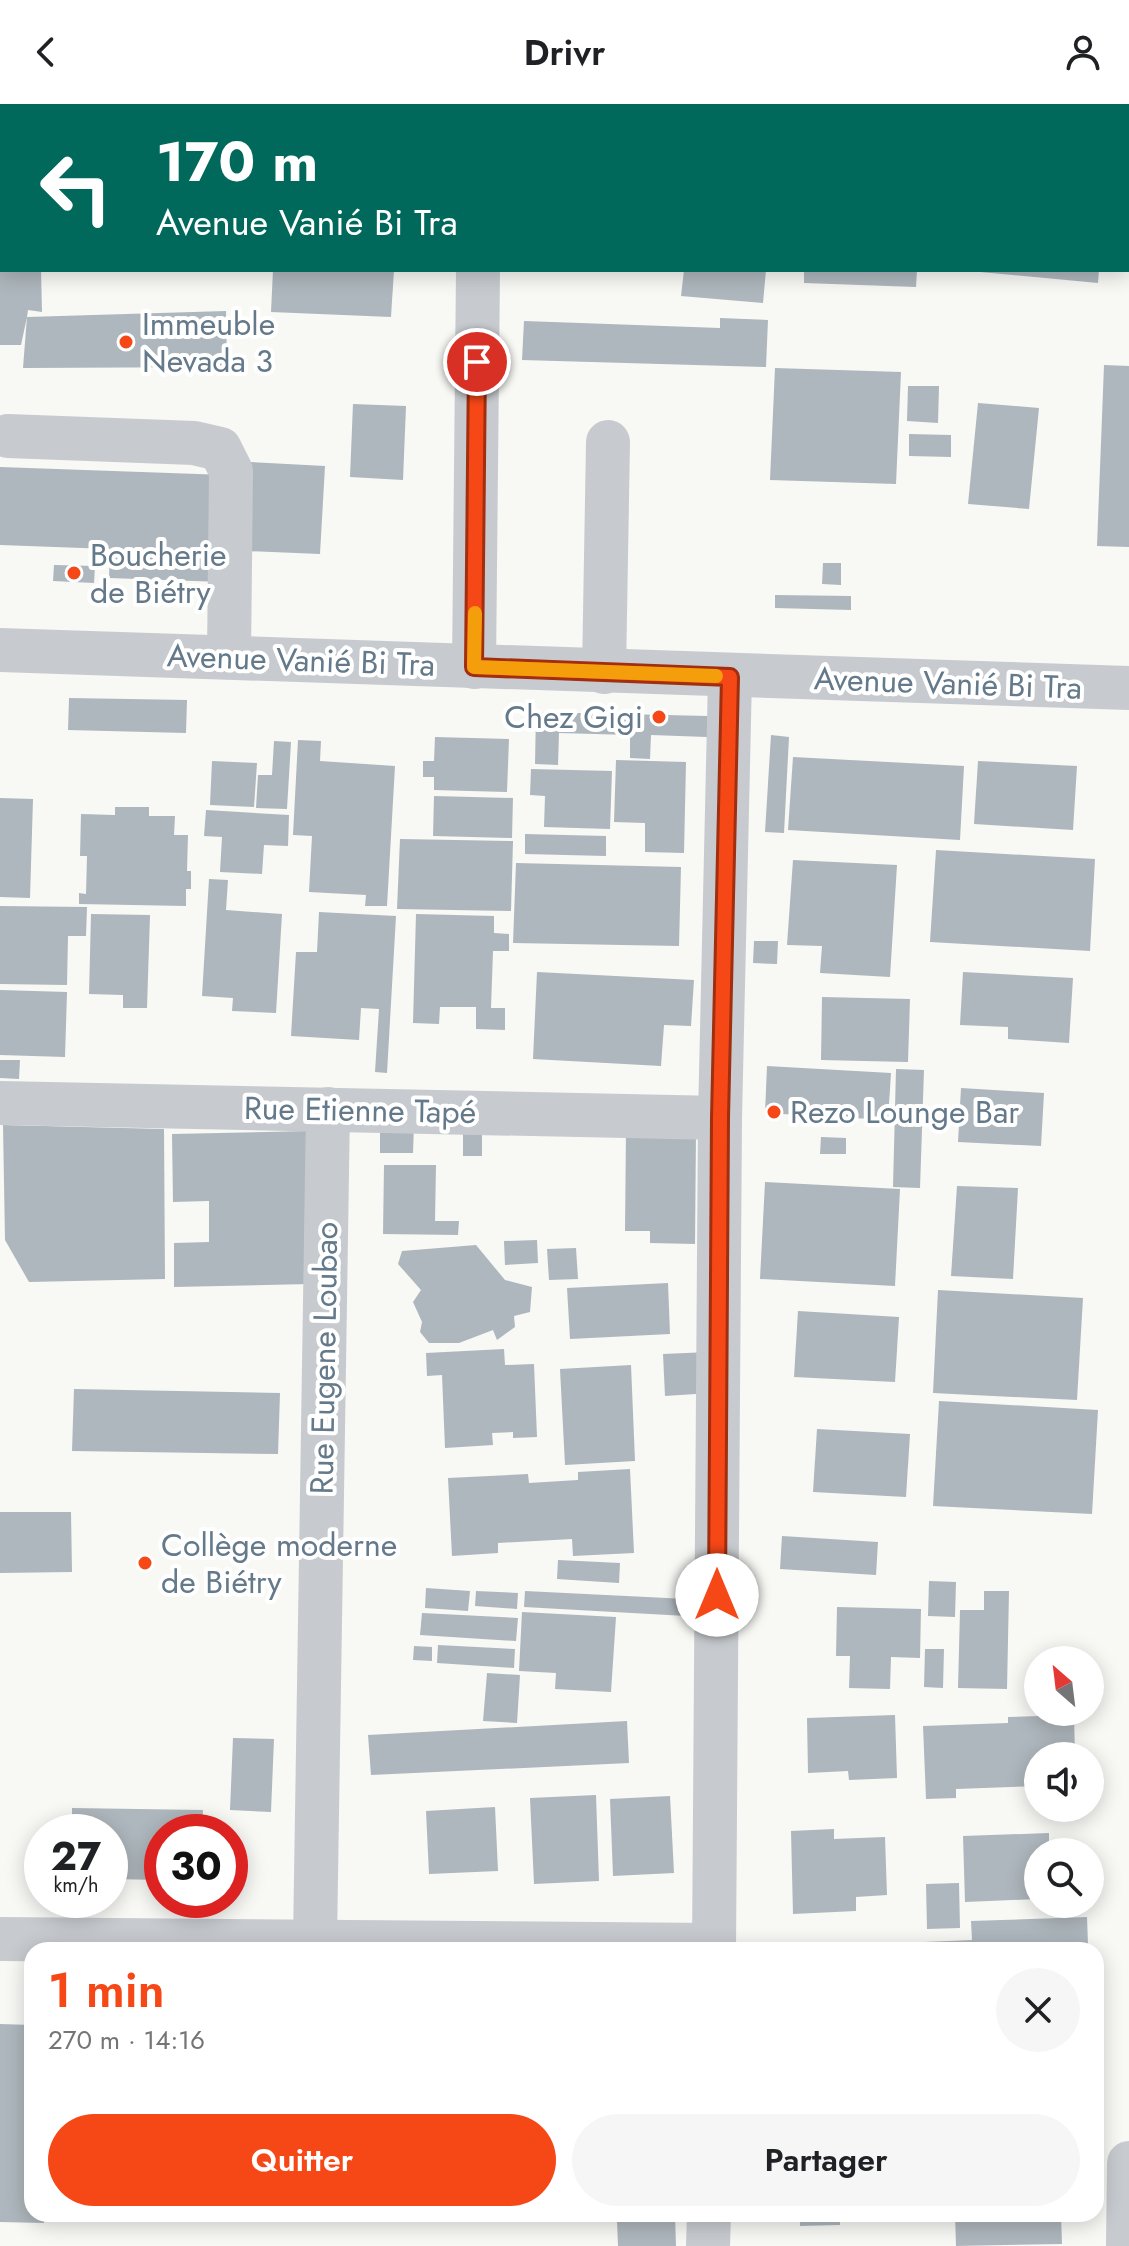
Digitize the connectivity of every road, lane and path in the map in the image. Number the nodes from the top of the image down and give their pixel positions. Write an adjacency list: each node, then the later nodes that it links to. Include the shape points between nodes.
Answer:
1 (478, 272): 6 (street)
2 (8, 436): 5 (street, via 194,443 220,449 231,471)
3 (608, 442): 7 (street)
4 (0, 650): 5 (street, Avenue Vanié Bi Tra)
5 (229, 657): 6 (street, Avenue Vanié Bi Tra)
6 (474, 667): 7 (street, Avenue Vanié Bi Tra)
7 (604, 672): 8 (street, Avenue Vanié Bi Tra)
8 (730, 677): 9 (street, Avenue Vanié Bi Tra); 12 (street)
9 (1129, 688)
10 (0, 1103): 11 (street, Rue Etienne Tapé)
11 (328, 1109): 12 (street, Rue Etienne Tapé); 14 (street, Rue Eugene Loubao)
12 (720, 1118): 15 (street)
13 (0, 1939): 14 (street)
14 (315, 1942)
15 (714, 1942)
16 (1129, 2163): 19 (street)
17 (709, 2222): 18 (street)
18 (708, 2246)
19 (1128, 2246)

